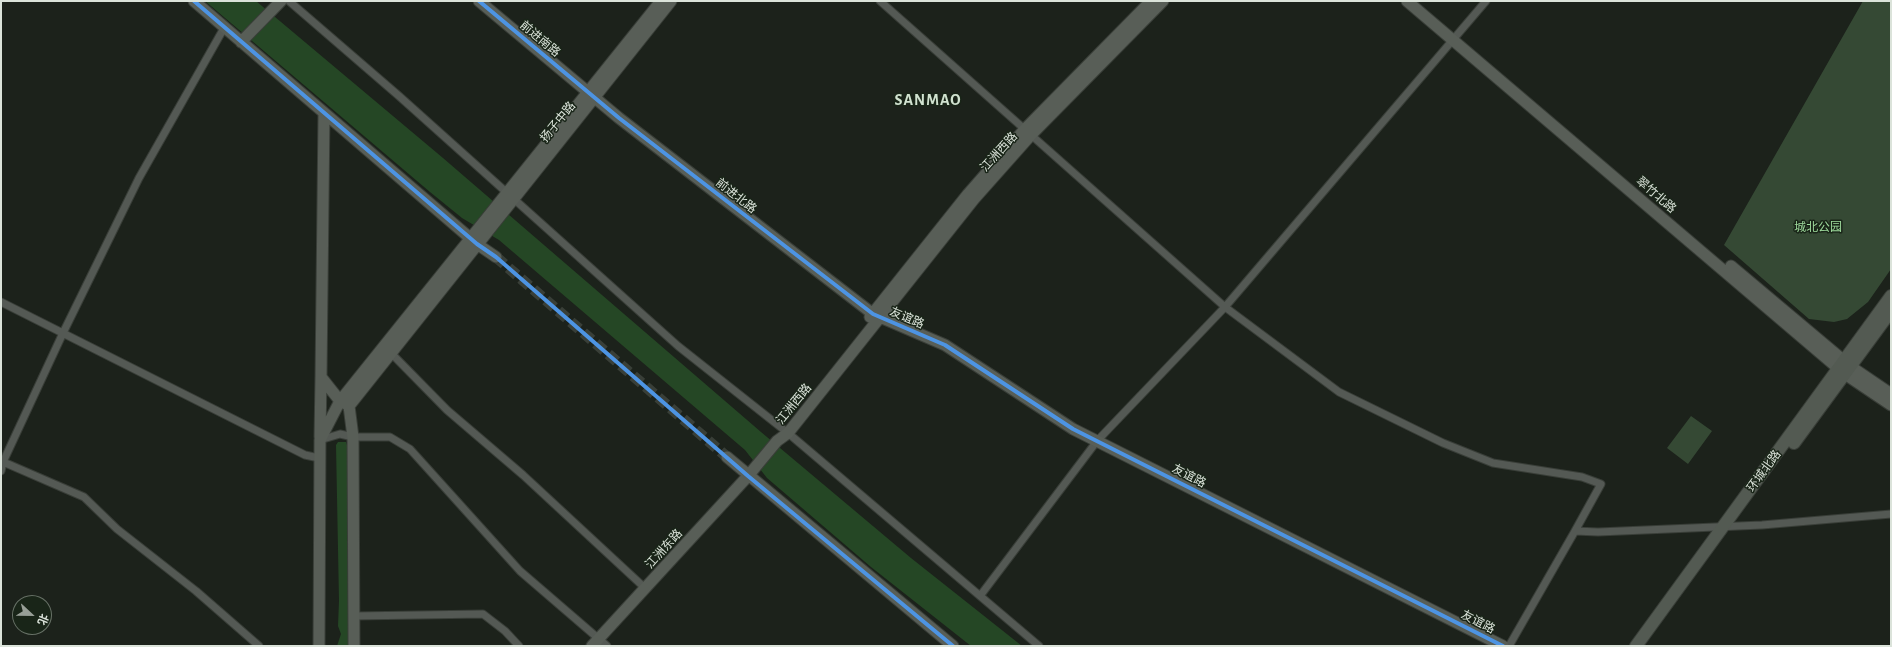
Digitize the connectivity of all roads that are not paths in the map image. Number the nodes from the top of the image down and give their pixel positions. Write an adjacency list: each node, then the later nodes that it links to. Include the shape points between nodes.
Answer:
1 (194, 1): 13 (main road)
2 (289, 1): 19 (street, via 399,96)
3 (479, 1): 16 (main road, 前进南路)
4 (661, 1): 16 (main road, 扬子中路)
5 (670, 1): 16 (main road, 扬子中路)
6 (880, 1): 18 (street)
7 (1151, 1): 18 (main road, 江洲西路)
8 (1164, 1): 18 (main road, 江洲西路)
9 (1407, 1): 14 (main road, 翠竹北路)
10 (1417, 1): 14 (main road, 翠竹北路)
11 (1486, 1): 14 (street)
12 (278, 5): 15 (main road)
13 (224, 28): 15 (main road); 27 (street, via 139,178)
14 (1456, 37): 24 (street); 29 (main road, 翠竹北路)
15 (243, 41): 17 (main road)
16 (592, 95): 19 (main road, 扬子中路); 26 (main road, 前进北路)
17 (324, 113): 20 (main road); 30 (main road)
18 (1027, 133): 24 (street); 26 (main road, 江洲西路, via 968,194)
19 (508, 198): 20 (main road, 扬子中路); 34 (street, via 678,346)
20 (477, 237): 21 (main road); 28 (main road); 32 (main road)
21 (496, 257)
22 (1891, 296): 29 (main road, 环城北路)
23 (1, 302): 27 (street)
24 (1225, 307): 37 (street); 45 (street, via 1339,392 1443,443 1493,463 1582,477 1601,484)
25 (1891, 311): 29 (main road, 环城北路)
26 (876, 316): 34 (main road, 江洲西路); 37 (main road, 友谊路, via 945,345 1074,429)
27 (63, 333): 38 (street, via 306,455); 40 (street)
28 (391, 353): 32 (main road); 46 (street, via 447,410 523,475)
29 (1844, 367): 31 (main road, 翠竹北路); 33 (main road, 翠竹北路); 44 (main road, 环城北路)
30 (321, 377): 32 (main road); 36 (main road)
31 (1891, 394)
32 (345, 403): 35 (main road); 36 (main road)
33 (1891, 405)
34 (785, 431): 42 (main road, 江洲西路); 47 (street)
35 (353, 437): 36 (street, via 340,434); 48 (main road); 49 (street, via 390,437 410,449 520,571)
36 (320, 440): 38 (main road)
37 (1097, 441): 47 (street); 56 (main road, 友谊路)
38 (319, 458): 51 (main road)
39 (727, 458): 42 (main road)
40 (2, 461): 41 (street); 50 (street, via 84,497 117,529 196,591)
41 (1, 471)
42 (751, 473): 46 (main road, 江洲东路); 54 (main road)
43 (1891, 514): 44 (street)
44 (1729, 526): 45 (street); 58 (main road, 环城北路); 59 (main road, 环城北路)
45 (1576, 531): 57 (street)
46 (646, 589): 49 (main road, 江洲东路)
47 (980, 596): 55 (street)
48 (354, 616): 52 (main road); 53 (street, via 483,614)
49 (599, 644)
50 (259, 646)
51 (319, 646)
52 (354, 646)
53 (519, 646)
54 (953, 646)
55 (1039, 646)
56 (1503, 646)
57 (1509, 646)
58 (1636, 646)
59 (1646, 646)

